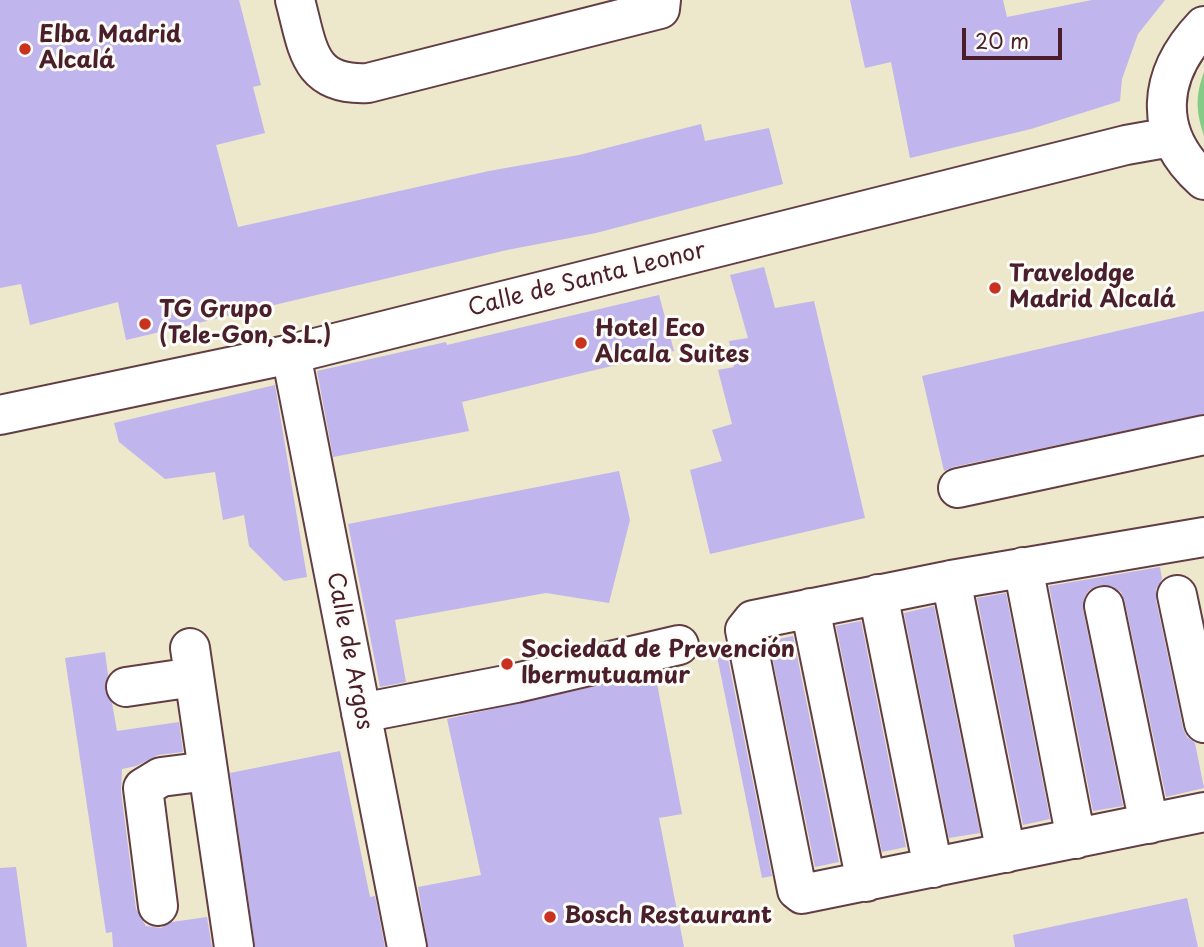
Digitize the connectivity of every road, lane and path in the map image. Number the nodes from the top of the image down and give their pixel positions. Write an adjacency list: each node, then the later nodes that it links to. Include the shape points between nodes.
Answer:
1 (295, 0): 2 (street, via 311,59 327,76 345,84 368,83 660,9)
2 (661, 0)
3 (1204, 26): 4 (street, via 1183,48 1170,76 1166,106)
4 (1171, 137): 5 (street, via 1187,165); 6 (street, Calle de Santa Leonor)
5 (1204, 180)
6 (291, 354): 7 (street, Calle de Santa Leonor); 19 (street, Calle de Argos)
7 (0, 415)
8 (1204, 435): 9 (street)
9 (958, 488)
10 (1204, 537): 11 (street)
11 (1023, 567): 12 (street); 24 (street)
12 (951, 580): 13 (street); 25 (street)
13 (878, 594): 16 (street); 26 (street)
14 (1177, 595): 20 (street)
15 (1104, 606): 23 (street)
16 (810, 608): 27 (street); 27 (street, via 753,620 745,630 794,877 802,894)
17 (679, 645): 19 (street)
18 (126, 687): 21 (street, via 192,662)
19 (361, 713): 30 (street, Calle de Argos)
20 (1204, 723)
21 (208, 771): 28 (street, via 161,777 143,788); 29 (street)
22 (1204, 812): 23 (street)
23 (1149, 824): 24 (street)
24 (1076, 839): 25 (street)
25 (1006, 853): 26 (street)
26 (933, 868): 27 (street)
27 (866, 882)
28 (158, 906)
29 (234, 947)
30 (407, 947)

